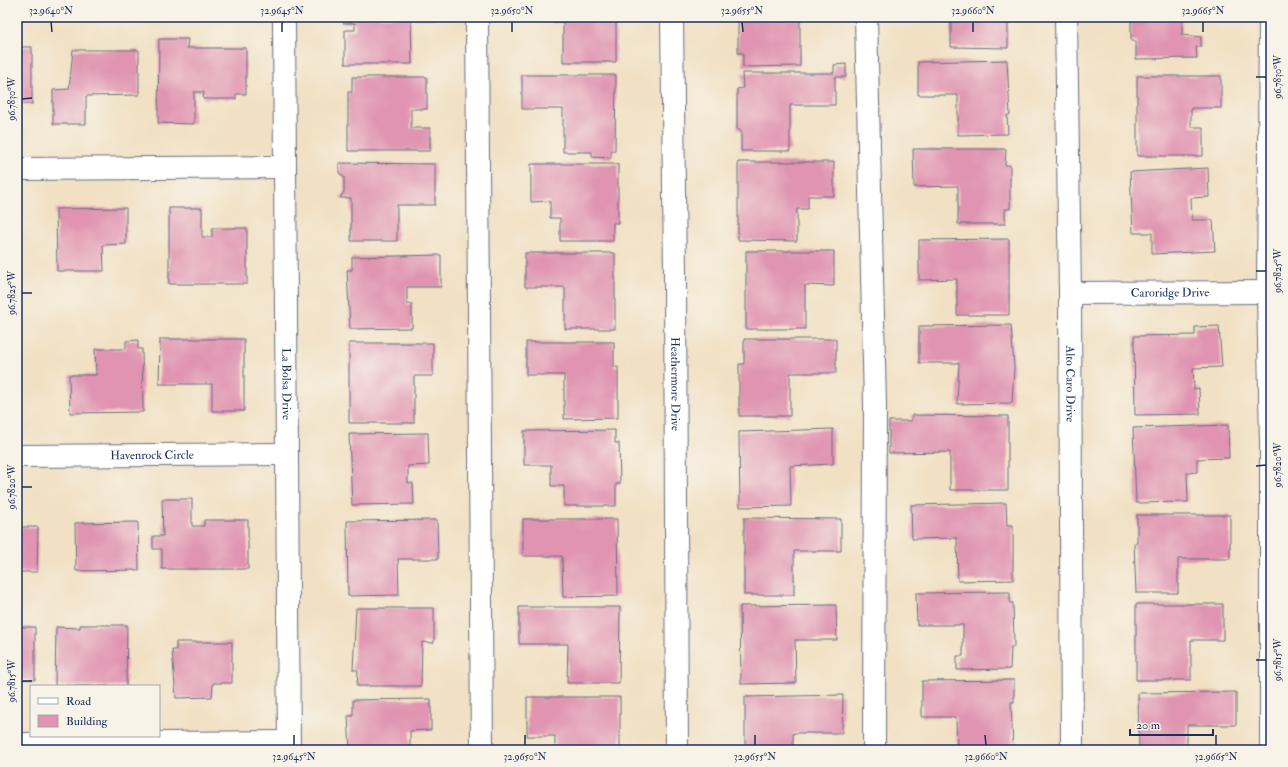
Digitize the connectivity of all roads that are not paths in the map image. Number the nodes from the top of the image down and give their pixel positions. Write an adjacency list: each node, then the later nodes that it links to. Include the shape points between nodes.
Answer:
1 (284, 17): 7 (street, La Bolsa Drive)
2 (477, 17): 15 (street)
3 (672, 17): 16 (street, Heathermore Drive, via 676,274)
4 (866, 17): 17 (street, via 875,405)
5 (1066, 17): 10 (street, Alto Caro Drive)
6 (1270, 17): 9 (street)
7 (285, 167): 8 (street); 11 (street, La Bolsa Drive)
8 (17, 169)
9 (1269, 292): 10 (street, Caroridge Drive); 19 (street)
10 (1070, 293): 18 (street, Alto Caro Drive)
11 (287, 454): 12 (street, Havenrock Circle); 13 (street, La Bolsa Drive)
12 (17, 456)
13 (289, 746): 14 (street, via 22,744)
14 (17, 747)
15 (482, 750)
16 (677, 750)
17 (874, 750)
18 (1072, 750)
19 (1271, 750)

